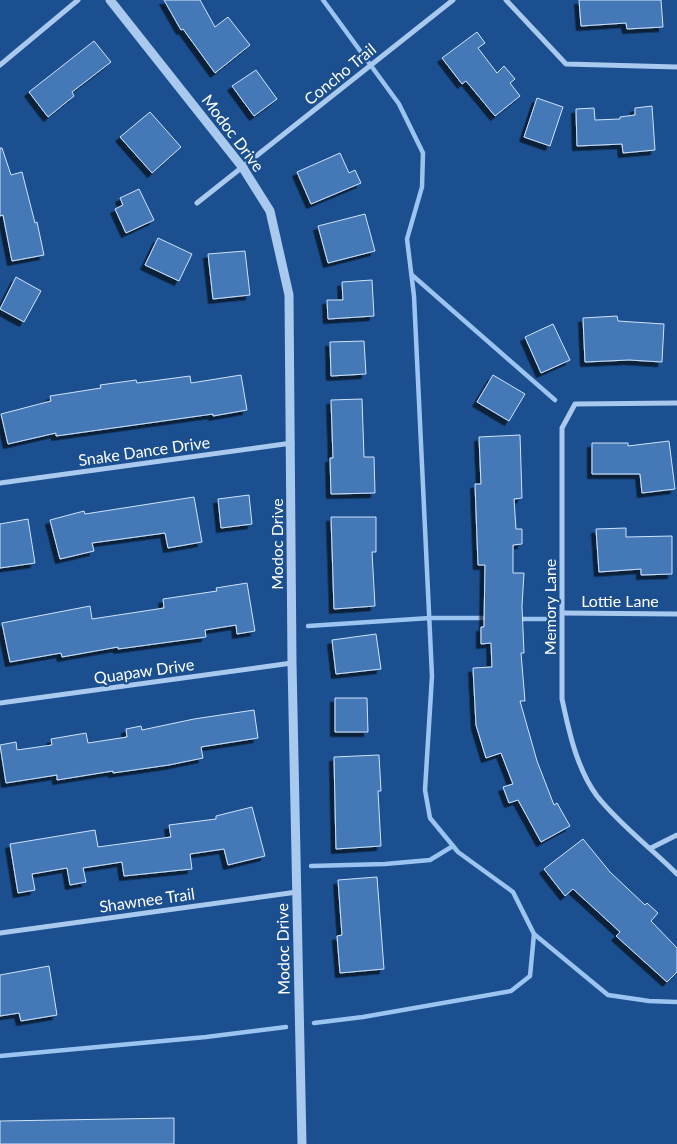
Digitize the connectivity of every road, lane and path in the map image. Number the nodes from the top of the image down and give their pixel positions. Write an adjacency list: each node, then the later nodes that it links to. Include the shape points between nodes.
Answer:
1 (78, 0): 5 (street)
2 (110, 0): 7 (street, Modoc Drive)
3 (453, 0): 7 (street, Concho Trail)
4 (506, 0): 6 (street, via 566,64)
5 (0, 65)
6 (677, 67)
7 (243, 168): 8 (street, Concho Trail); 10 (street, Modoc Drive, via 270,211 289,295)
8 (197, 203)
9 (677, 403): 12 (street, Memory Lane, via 575,404 562,428)
10 (292, 443): 11 (street, Snake Dance Drive); 14 (street, Modoc Drive)
11 (0, 483)
12 (563, 613): 13 (street, Lottie Lane); 17 (street, Memory Lane, via 562,699 580,765 597,795)
13 (677, 614)
14 (292, 664): 15 (street, Quapaw Drive); 19 (street, Modoc Drive)
15 (0, 703)
16 (677, 834): 17 (street)
17 (651, 848): 18 (street, Memory Lane)
18 (677, 874)
19 (297, 892): 20 (street, Shawnee Trail); 21 (street, Modoc Drive)
20 (0, 933)
21 (302, 1144)

